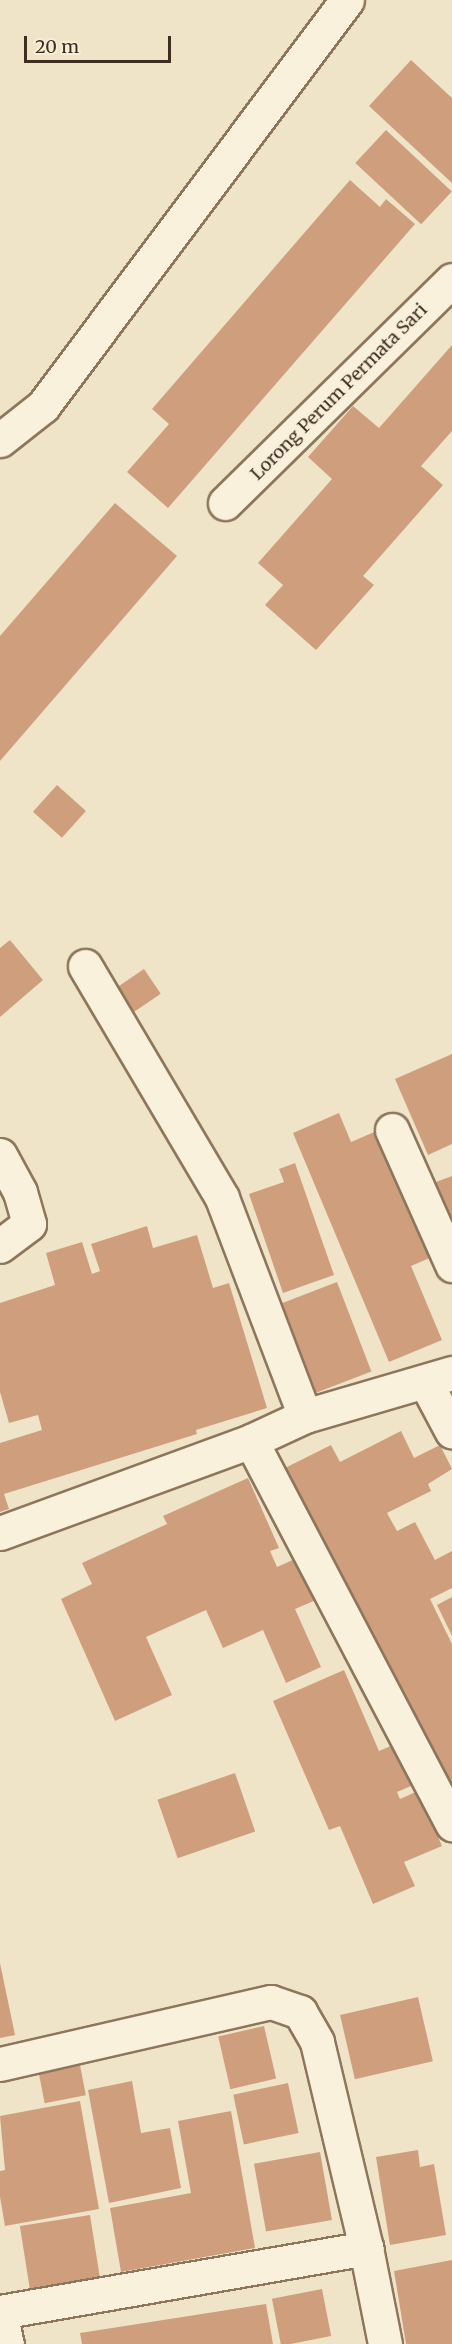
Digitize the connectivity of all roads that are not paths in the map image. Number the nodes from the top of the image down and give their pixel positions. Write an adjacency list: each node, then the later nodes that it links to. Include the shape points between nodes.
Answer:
1 (347, 0): 3 (street, via 43,406)
2 (452, 280): 4 (street, Lorong Perum Permata Sari)
3 (0, 440)
4 (225, 503)
5 (85, 966): 11 (street, via 222,1198)
6 (392, 1130): 9 (street)
7 (0, 1155): 8 (street, via 20,1192 29,1224)
8 (0, 1246)
9 (452, 1265)
10 (439, 1378): 11 (street); 12 (street)
11 (306, 1416): 13 (street)
12 (452, 1432)
13 (251, 1441): 14 (street); 15 (street)
14 (0, 1533)
15 (452, 1824)
16 (0, 2064): 17 (street, via 271,2002 300,2012 317,2042)
17 (366, 2248): 18 (street); 20 (street)
18 (0, 2312): 19 (street)
19 (7, 2344)
20 (385, 2344)

